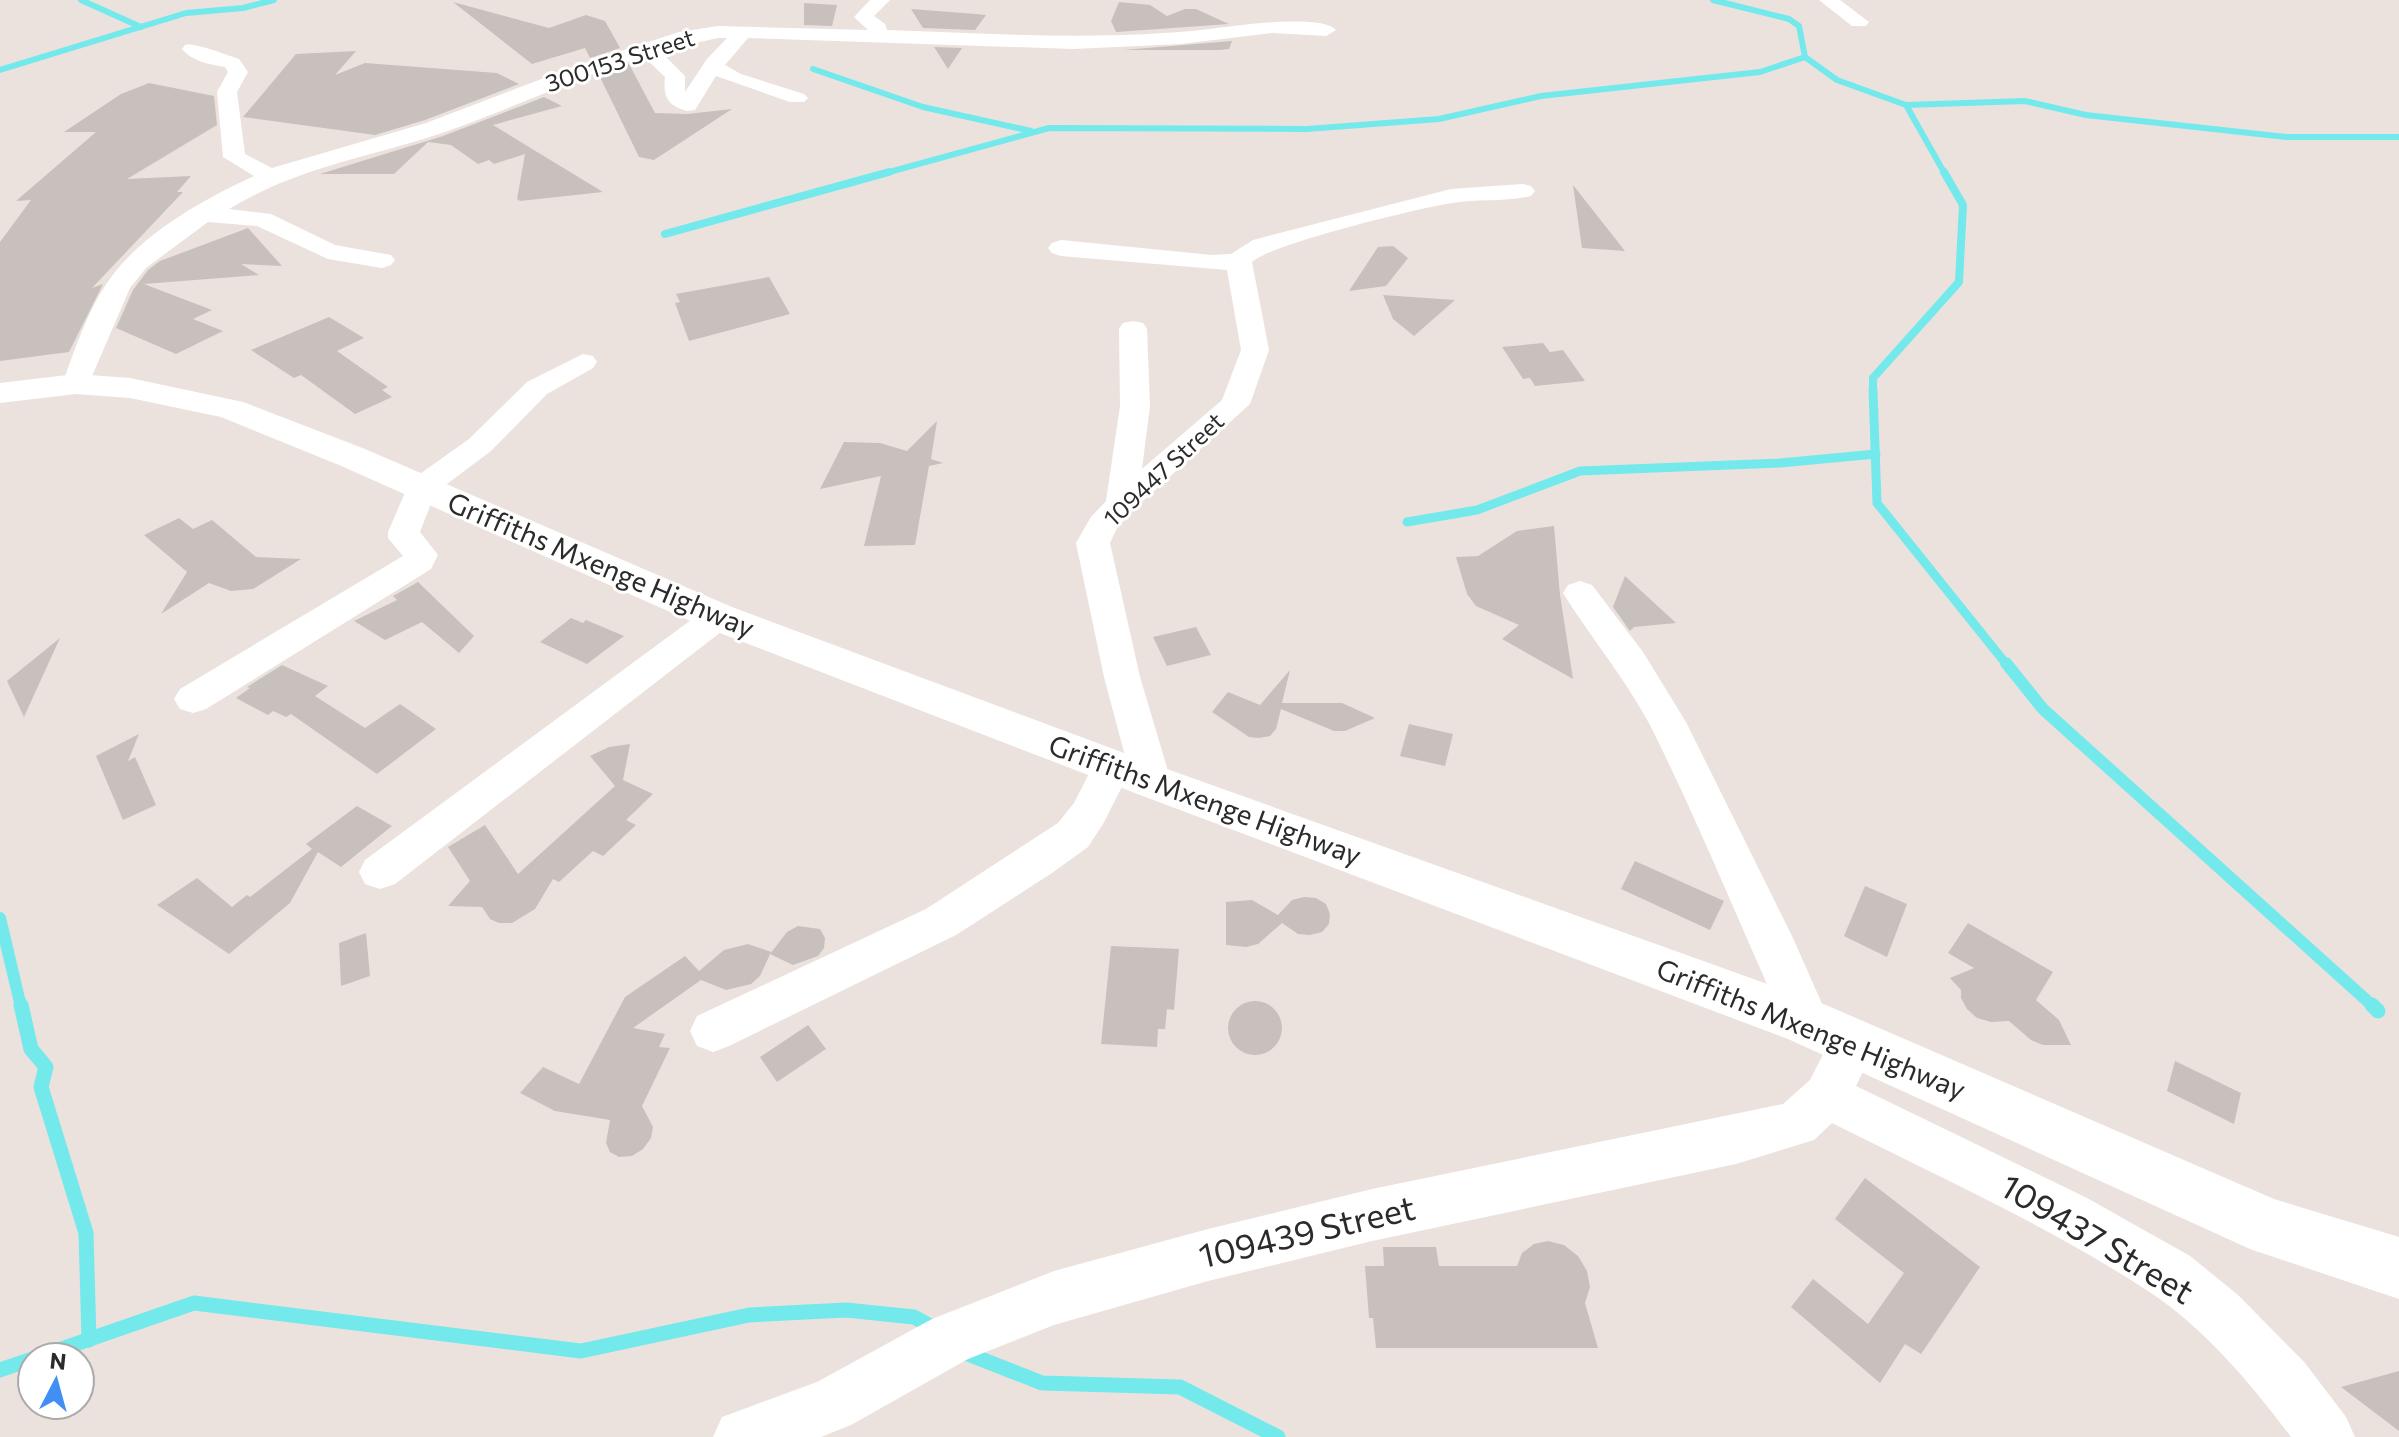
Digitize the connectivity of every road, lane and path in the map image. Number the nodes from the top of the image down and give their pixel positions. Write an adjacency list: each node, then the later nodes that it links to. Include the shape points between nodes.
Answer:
1 (881, 0): 8 (street, via 863,17 878,28)
2 (1828, 0): 4 (street)
3 (712, 10): 7 (street)
4 (1859, 22)
5 (1326, 30): 8 (street, 300153 Street, via 1273,27 1073,43)
6 (743, 32): 7 (street, 300153 Street); 8 (street, 300153 Street); 11 (street)
7 (696, 34): 9 (street, 300153 Street)
8 (877, 35)
9 (646, 48): 11 (street, via 675,76 674,96 687,105); 13 (street, 300153 Street, via 434,128)
10 (192, 49): 13 (street, via 232,63 238,72 227,92 234,157)
11 (714, 63): 12 (street, via 734,78)
12 (797, 98)
13 (271, 176): 15 (street, 300153 Street)
14 (1523, 191): 18 (street, via 1451,196 1262,245)
15 (202, 214): 17 (street, via 262,219 328,251); 21 (street, 300153 Street, via 159,243 118,286)
16 (1061, 248): 18 (street)
17 (382, 260)
18 (1239, 261): 24 (street, 109447 Street, via 1255,350 1235,404)
19 (1133, 329): 24 (street, via 1135,406)
20 (583, 362): 23 (street, via 537,388 480,445)
21 (76, 384): 22 (street, Griffiths Mxenge Highway); 23 (street, Griffiths Mxenge Highway, via 130,388 231,409)
22 (0, 393)
23 (421, 488): 26 (street, Griffiths Mxenge Highway); 27 (street, via 404,532 421,555 419,561)
24 (1122, 503): 28 (street, 109447 Street, via 1093,543 1122,677)
25 (1580, 593): 30 (street, via 1667,722)
26 (718, 617): 28 (street, Griffiths Mxenge Highway); 29 (street)
27 (193, 699)
28 (1132, 774): 30 (street, Griffiths Mxenge Highway); 31 (street, via 1073,835 941,922)
29 (380, 872)
30 (1807, 1022): 32 (street, Griffiths Mxenge Highway)
31 (713, 1031)
32 (1854, 1042): 33 (street, 109439 Street); 34 (street, Griffiths Mxenge Highway, via 2271,1228)
33 (1827, 1096): 35 (street, 109439 Street, via 1797,1124 1736,1140 1372,1215 1054,1298 951,1338 831,1405); 36 (street, 109437 Street, via 2069,1216 2171,1275 2219,1314 2285,1383)
34 (2399, 1268)
35 (742, 1437)
36 (2326, 1437)

